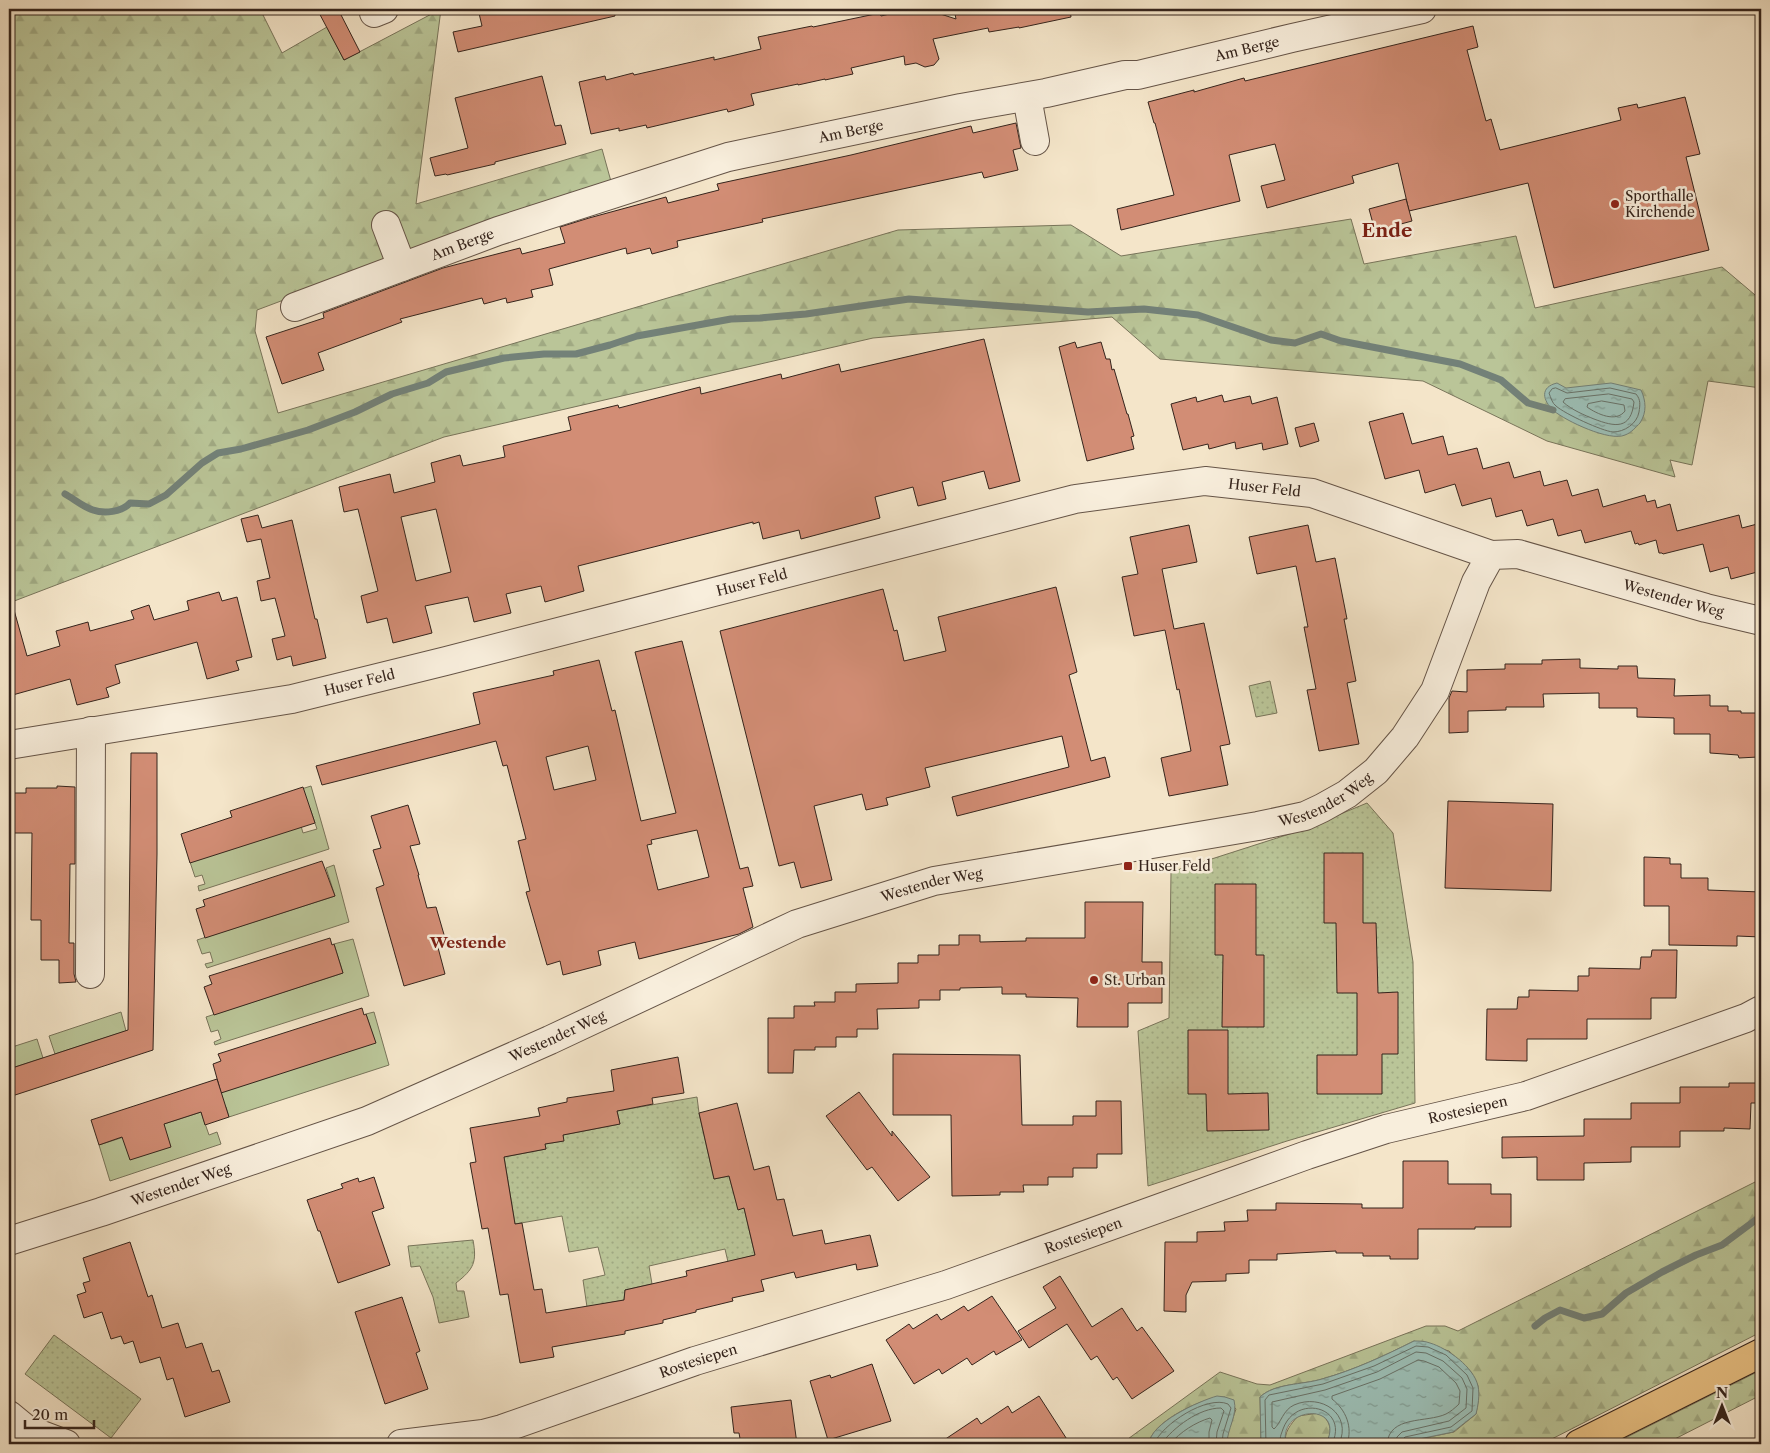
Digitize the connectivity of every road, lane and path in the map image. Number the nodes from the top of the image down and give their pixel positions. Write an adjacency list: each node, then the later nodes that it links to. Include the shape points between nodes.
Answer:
1 (1422, 9): 2 (street, Am Berge, via 1138,75)
2 (1027, 96): 3 (street); 5 (street, Am Berge, via 728,157 498,231)
3 (1035, 141)
4 (386, 225): 5 (street)
5 (402, 267): 6 (street, Am Berge)
6 (295, 308)
7 (1491, 555): 8 (street, Westender Weg, via 1518,554); 9 (street, Huser Feld, via 1312,493 1205,481 1075,499 292,699); 13 (street, Westender Weg, via 1476,582 1435,691 1410,729 1376,772 1348,794 1322,808 1304,816 1258,826 934,881 797,924 368,1121)
8 (1761, 621)
9 (91, 731): 10 (street, Huser Feld); 11 (street)
10 (9, 745)
11 (90, 974)
12 (1761, 1010): 17 (street, Rostesiepen, via 1526,1096 1377,1132 946,1285 695,1361 502,1429)
13 (9, 1241)
14 (1761, 1353): 18 (main road)
15 (9, 1415): 16 (street, via 26,1428)
16 (66, 1444)
17 (401, 1444)
18 (1579, 1444)

